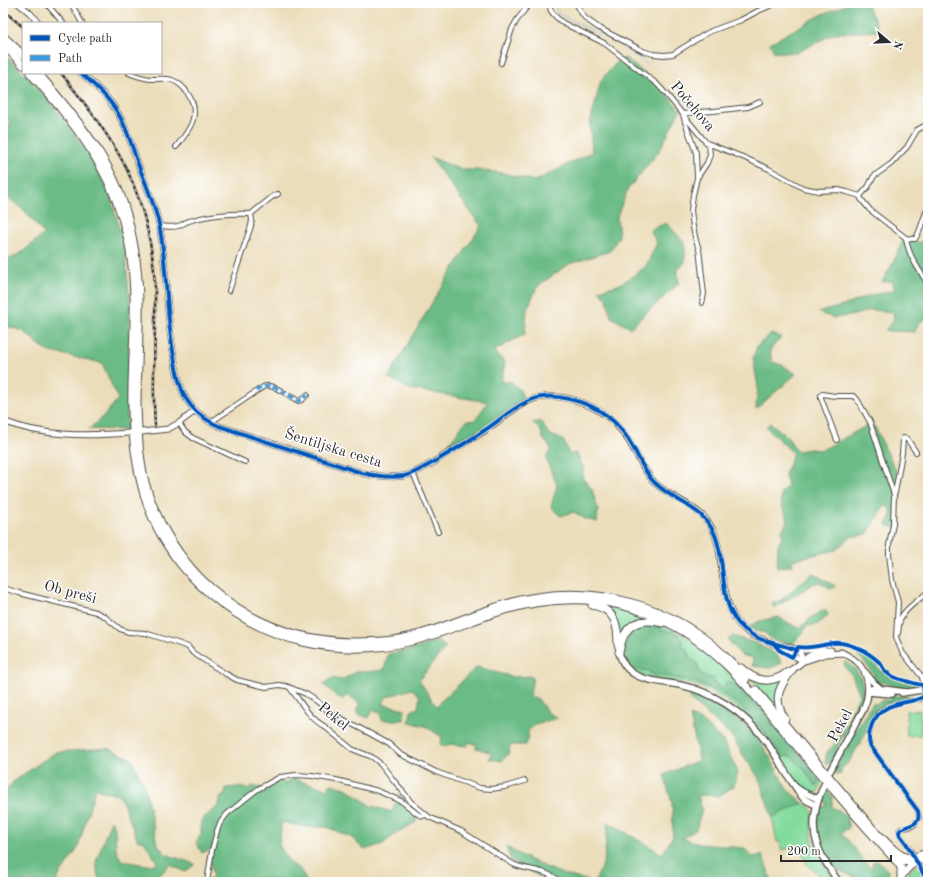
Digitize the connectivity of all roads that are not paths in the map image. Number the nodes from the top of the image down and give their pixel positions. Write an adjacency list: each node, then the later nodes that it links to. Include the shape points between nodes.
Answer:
1 (18, 3): 8 (street)
2 (46, 3): 9 (street)
3 (71, 3): 10 (street)
4 (530, 3): 14 (street, via 512,29)
5 (549, 3): 21 (street, Počehova, via 556,18 604,43 657,84)
6 (576, 3): 7 (street, via 586,19 599,28 643,51 664,55 673,54 711,31)
7 (777, 3)
8 (38, 22)
9 (62, 22)
10 (82, 22)
11 (3, 36): 13 (highway)
12 (3, 44): 15 (highway)
13 (22, 54)
14 (501, 63)
15 (22, 64)
16 (31, 74): 53 (highway, via 85,141 98,161 120,211 128,241 134,296 134,451 144,496 166,544 191,576 221,604 249,622 283,637 314,645 350,649 394,645)
17 (39, 74): 53 (highway, via 102,157 125,209 133,241 139,295 137,387 140,458 154,508 170,539 187,564 210,588 235,607 285,631 329,641 372,642)
18 (82, 74): 30 (street, Šentiljska cesta, via 111,103 124,124)
19 (131, 74): 24 (street, via 141,78 171,80 185,89 193,103 194,114 187,133)
20 (760, 102): 21 (street, via 748,107)
21 (683, 114): 23 (street, Počehova); 25 (street, via 696,153)
22 (928, 124): 27 (street, via 917,130 907,147 891,164 874,176)
23 (709, 144): 25 (street, via 710,155); 27 (street, Počehova, via 769,169 803,188 819,191 838,190)
24 (176, 147)
25 (697, 178): 34 (street, via 691,210 699,249 704,294)
26 (278, 194): 29 (street)
27 (860, 196): 31 (street, via 870,210)
28 (928, 209): 31 (street, via 915,239)
29 (251, 214): 30 (street, via 210,216 190,220 178,226); 33 (street, via 251,226)
30 (159, 226): 36 (street, Šentiljska cesta, via 176,367 185,397)
31 (906, 238): 32 (street, via 909,251)
32 (928, 284)
33 (229, 291)
34 (702, 303)
35 (307, 396): 38 (street, via 299,401 273,387 263,387)
36 (195, 411): 38 (street, Šentiljska cesta); 39 (street)
37 (3, 421): 41 (street, via 24,428 73,435)
38 (211, 422): 45 (street, Šentiljska cesta, via 362,473 382,477)
39 (179, 423): 40 (street, via 168,429); 44 (street, via 193,438)
40 (142, 432)
41 (129, 433)
42 (837, 440): 46 (street, via 821,398 822,394 853,396 857,399 870,422)
43 (916, 452): 46 (street, via 907,439 903,438)
44 (245, 462)
45 (413, 473): 47 (street); 54 (street, Šentiljska cesta, via 486,430 528,400 562,398 592,407 605,414 622,430 654,482 696,510 711,526 719,547 725,594 730,611 745,631)
46 (894, 495): 52 (street, via 889,554 898,602)
47 (438, 532)
48 (3, 588): 65 (street, Ob preši, via 96,612 120,630 145,633 188,647 193,653 237,680 266,687 279,685)
49 (928, 592): 52 (street, via 903,615)
50 (564, 600): 51 (highway, via 620,605 652,615); 53 (highway, via 513,607 445,631); 57 (highway, via 599,606 608,611 617,627)
51 (690, 635): 57 (highway, via 654,621 641,621 627,630); 83 (highway, via 729,667 899,864)
52 (896, 637): 64 (street, via 902,652)
53 (412, 639): 60 (highway, via 492,608 534,597 586,594 640,605 678,621)
54 (775, 644): 55 (street, Šentiljska cesta); 59 (street, Šentiljska cesta)
55 (796, 650): 56 (street, via 824,647); 59 (street, via 801,654)
56 (831, 650): 58 (street); 59 (street, via 816,652)
57 (619, 652): 73 (main road, via 624,666 634,675 696,689 731,707 759,733)
58 (843, 653): 59 (street, via 826,654); 62 (street, via 854,659)
59 (803, 661): 61 (main road)
60 (732, 662): 61 (highway, via 750,675 765,681 777,679); 70 (highway)
61 (792, 670): 70 (highway, via 779,690 778,700 780,710)
62 (865, 672): 67 (main road, via 874,683); 68 (street)
63 (928, 673): 64 (street)
64 (922, 677): 66 (street)
65 (290, 688): 72 (street, Pekel, via 306,694 329,712 436,772 480,788 505,787); 77 (street, Pekel, via 319,724 352,749 372,757 381,764 411,802)
66 (925, 688): 69 (main road); 80 (street, via 921,699 881,711 869,731 870,745 918,811 919,818 916,824 899,831)
67 (884, 689): 68 (main road, via 874,688); 69 (main road)
68 (868, 691): 69 (main road, via 894,694); 71 (main road, Pekel, via 863,710)
69 (906, 692)
70 (792, 731): 78 (highway)
71 (830, 771)
72 (525, 781)
73 (794, 785): 75 (main road); 76 (main road, via 802,798)
74 (824, 785): 75 (main road)
75 (818, 799): 76 (main road)
76 (816, 805): 86 (main road, via 816,841 824,861)
77 (426, 815): 84 (street, via 418,815 401,801 378,791 336,780 296,775 280,777 258,789 227,814 220,823 212,850); 85 (street, Pekel, via 461,831 519,867 544,872)
78 (880, 836): 79 (highway, via 903,857 913,858); 82 (highway, via 899,858 905,862)
79 (928, 853)
80 (913, 854)
81 (928, 858): 82 (main road)
82 (918, 864): 83 (main road, via 908,868); 87 (street)
83 (900, 880)
84 (207, 882)
85 (563, 882)
86 (839, 882)
87 (928, 882)

